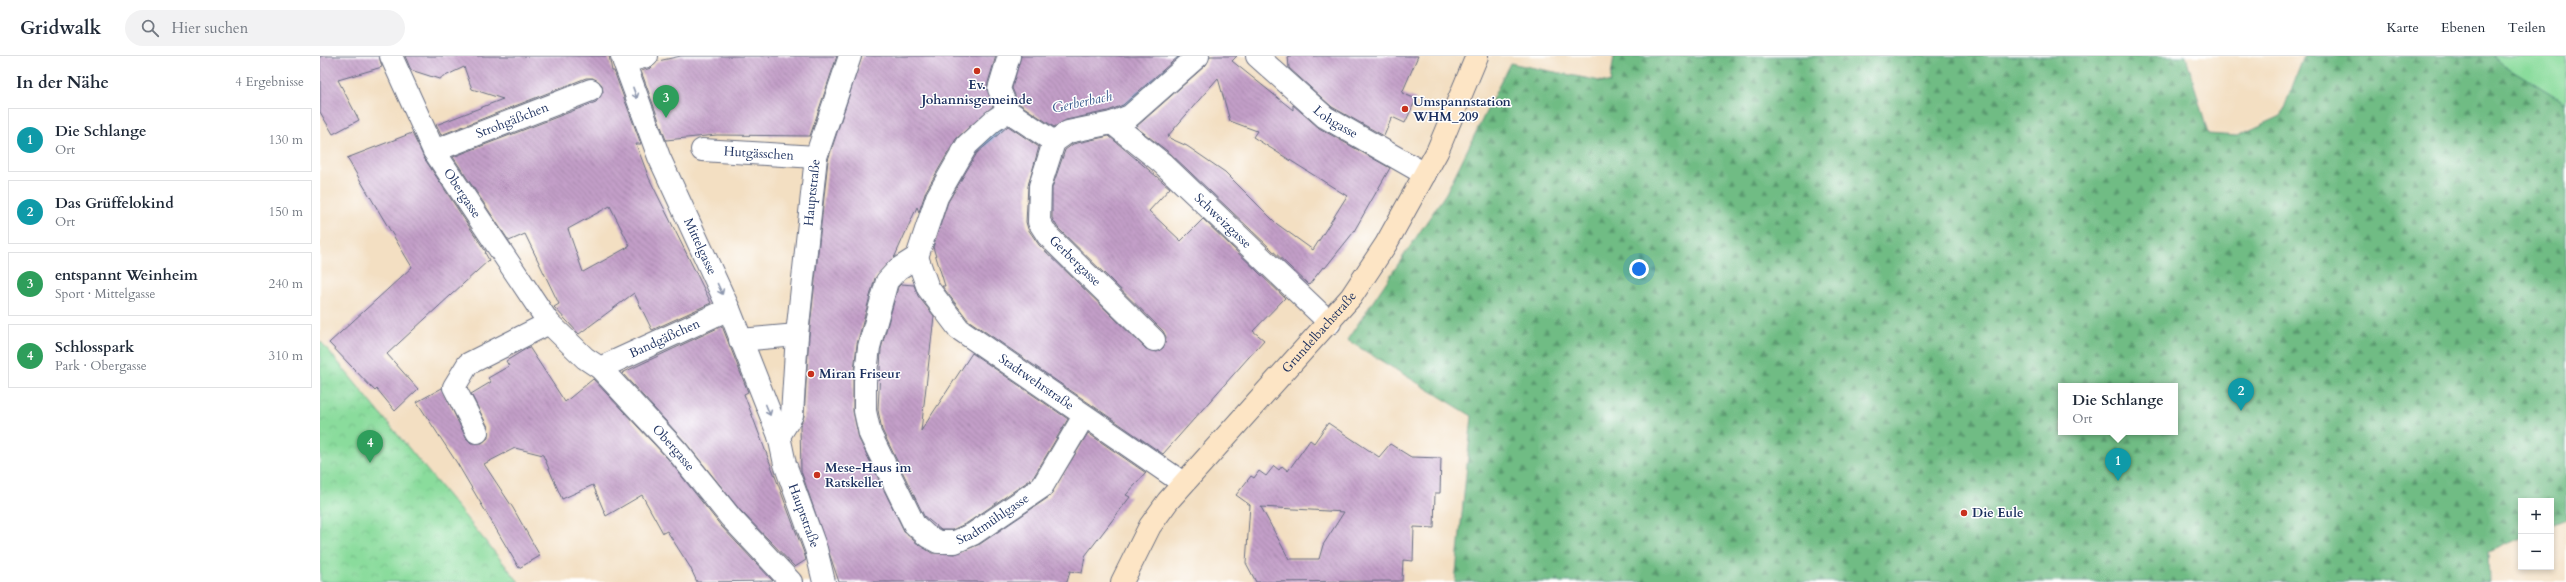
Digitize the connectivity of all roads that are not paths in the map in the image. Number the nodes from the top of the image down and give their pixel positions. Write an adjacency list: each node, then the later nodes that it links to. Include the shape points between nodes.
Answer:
1 (391, 56): 14 (street, Obergasse)
2 (647, 56): 8 (street)
3 (850, 56): 15 (street, Hauptstraße)
4 (1008, 56): 10 (street, via 999,89)
5 (1198, 56): 11 (street, via 1130,116)
6 (1257, 56): 16 (street, Lohgasse, via 1324,117)
7 (1477, 56): 16 (main road, Grundelbachstraße, via 1456,113)
8 (623, 59): 18 (street, Mittelgasse, one-way to 18, via 659,157)
9 (591, 90): 14 (street, Strohgäßchen)
10 (1008, 111): 12 (street); 17 (street, via 967,145 937,197)
11 (1112, 123): 12 (street, via 1068,132); 20 (street, Schweizgasse, via 1162,163)
12 (1054, 142): 23 (street, Gerbergasse, via 1040,186 1039,222 1048,236)
13 (702, 150): 15 (street, Hutgässchen)
14 (434, 151): 19 (street, Obergasse)
15 (816, 158): 21 (street, Hauptstraße)
16 (1424, 174): 20 (main road, Grundelbachstraße, via 1386,244)
17 (916, 256): 25 (street, Stadtwehrstraße, via 928,288 959,330); 25 (street, Stadtmühlgasse, via 887,281 869,347 865,381 865,411 873,441 914,524 938,542 955,542 973,534 1042,487)
18 (729, 309): 22 (street, Mittelgasse); 24 (street, Bandgäßchen)
19 (548, 323): 24 (street, Obergasse, via 585,358); 26 (street, via 468,364 454,387)
20 (1330, 324): 28 (main road, Grundelbachstraße)
21 (797, 334): 22 (street); 27 (street, Hauptstraße, via 792,415)
22 (740, 340): 27 (street, Mittelgasse, one-way to 27)
23 (1154, 340)
24 (600, 368): 29 (street, Obergasse, via 677,451 732,518)
25 (1084, 416): 28 (street, Stadtwehrstraße)
26 (477, 432)
27 (779, 436): 30 (street, Hauptstraße, via 785,464 816,549)
28 (1183, 483): 31 (main road, Grundelbachstraße, via 1150,526)
29 (791, 582)
30 (824, 582)
31 (1122, 582)

